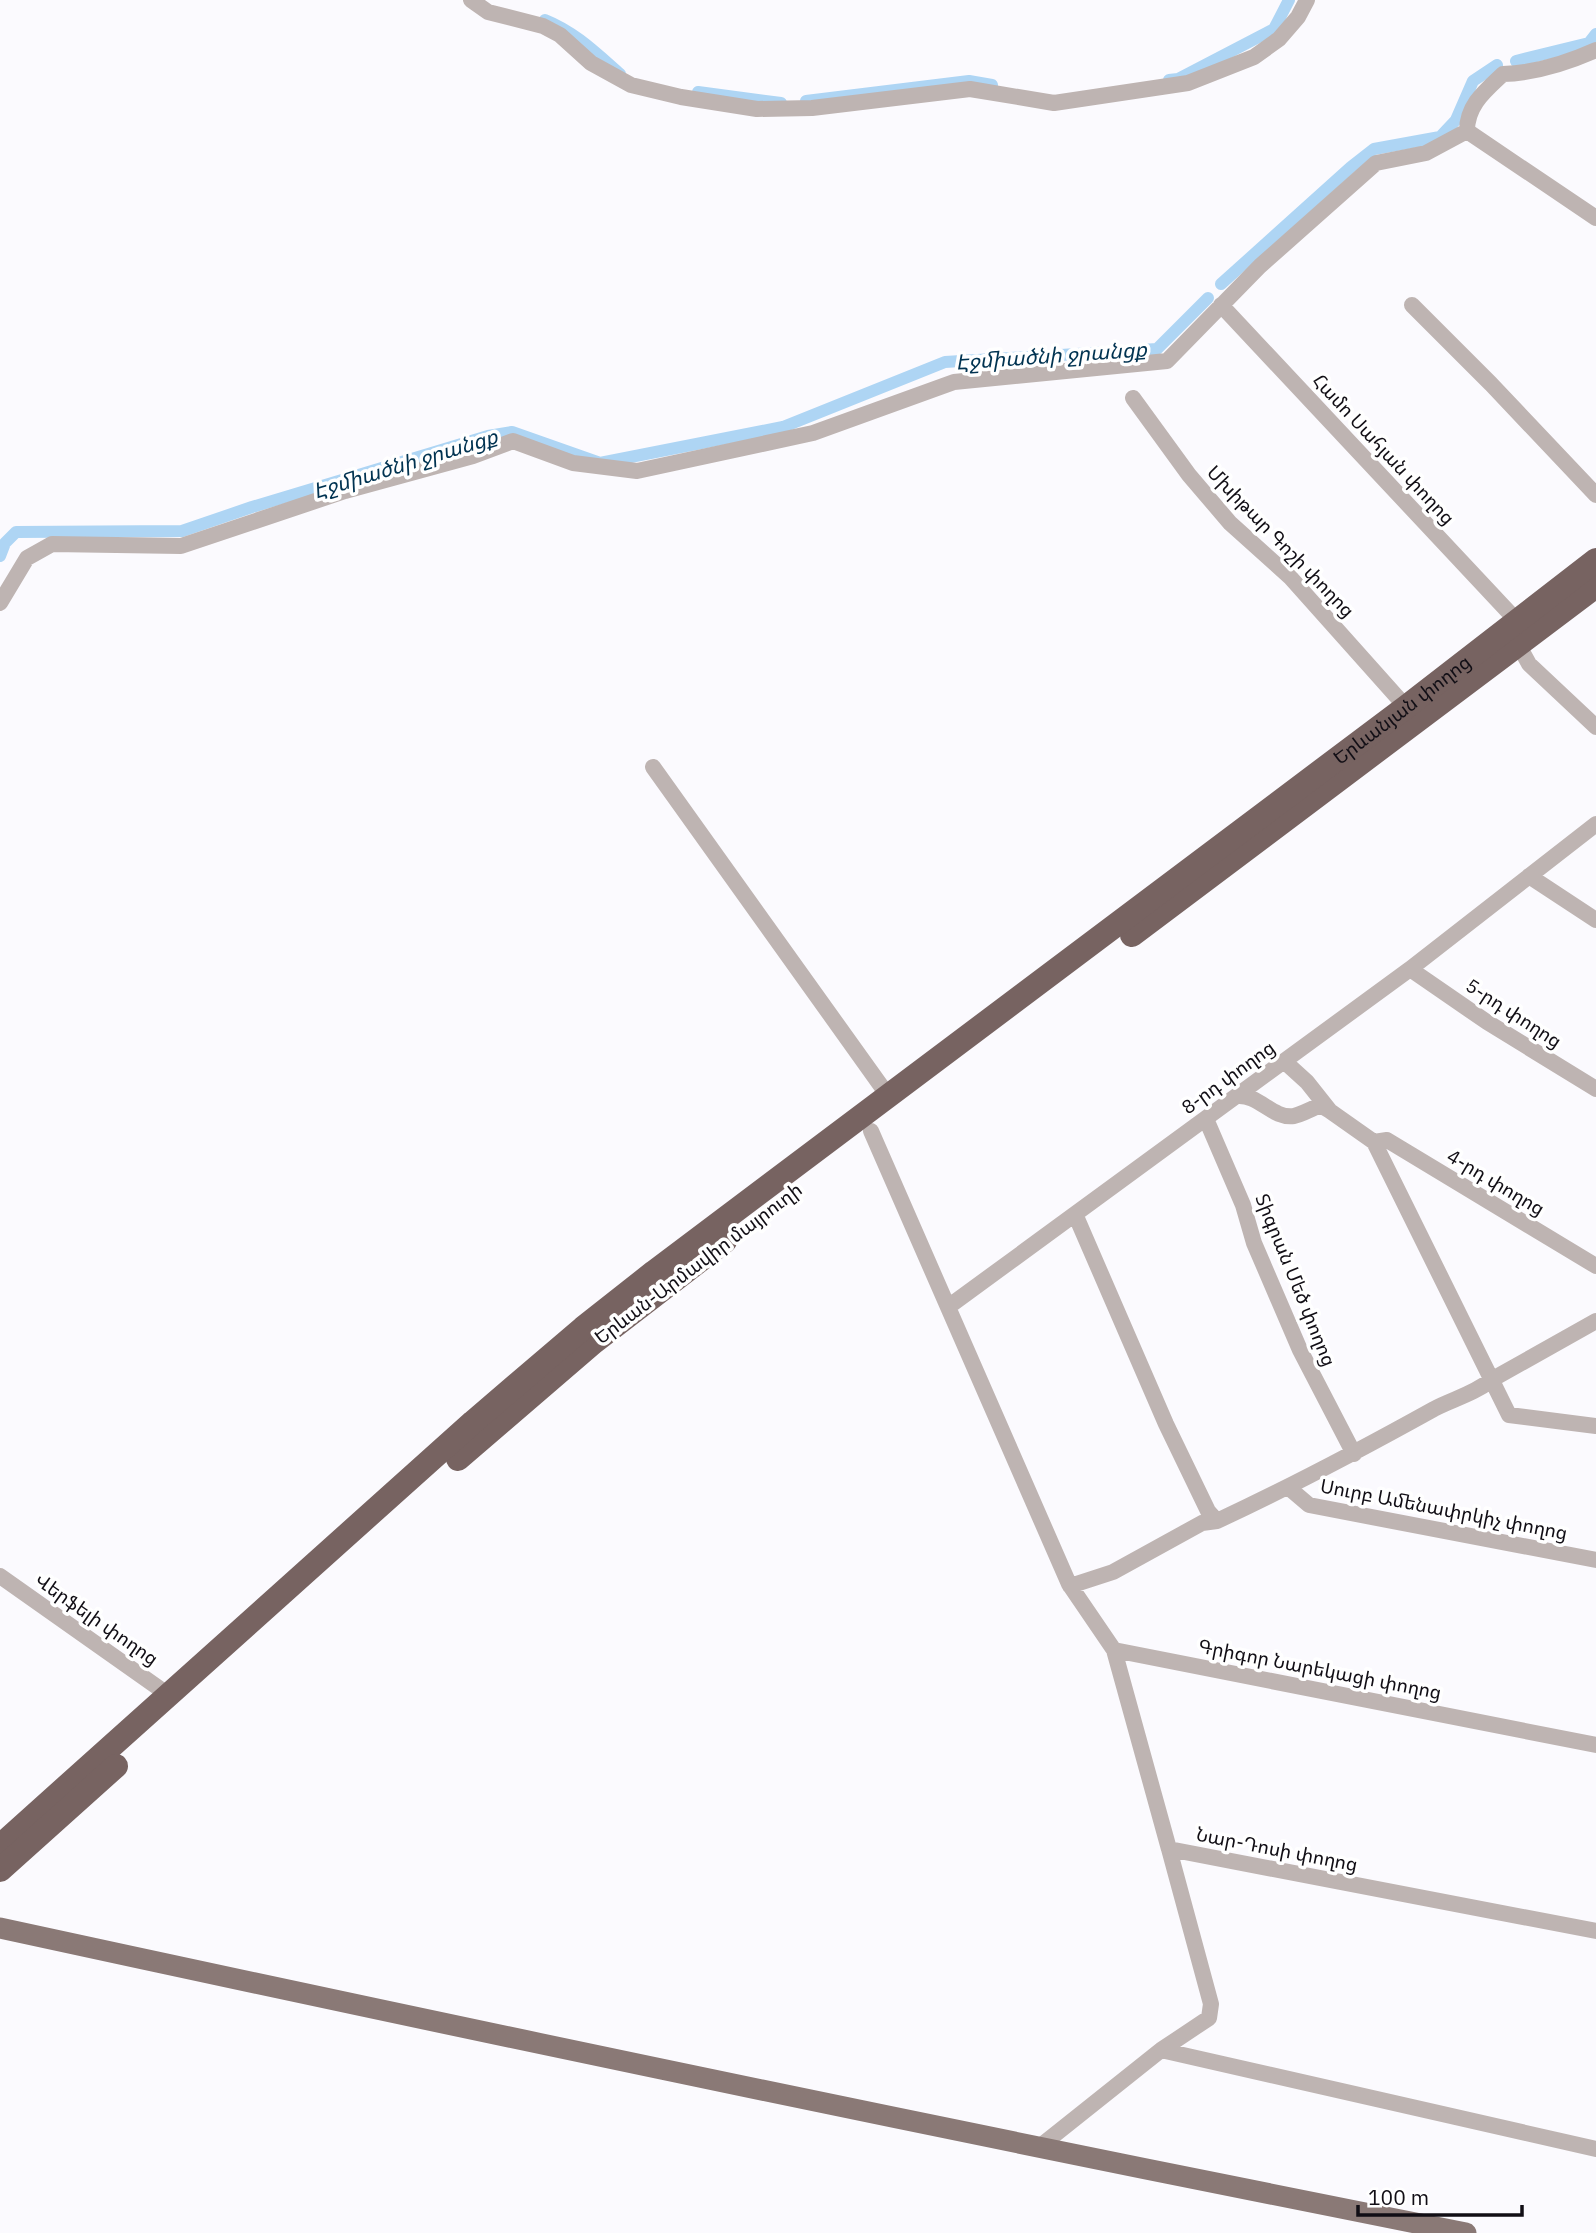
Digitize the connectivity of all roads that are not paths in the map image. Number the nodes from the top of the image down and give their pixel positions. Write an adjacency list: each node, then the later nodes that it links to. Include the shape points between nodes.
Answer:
1 (471, 0): 2 (street, via 488,12 560,35 591,63 631,85 757,109 812,108 970,89 1054,103 1188,83 1254,57 1279,39)
2 (1307, 0)
3 (1596, 50): 4 (street, via 1573,61 1503,74 1475,102 1467,116)
4 (1467, 131): 5 (street); 6 (street, via 1426,153 1376,163)
5 (1596, 218)
6 (1221, 305): 12 (street, via 1167,360 954,382 813,433 637,471 573,463 513,442 180,546 52,544 27,558); 13 (street, Համո Սահյան փողոց)
7 (1412, 305): 9 (street)
8 (1133, 398): 14 (street, Մխիթար Գոշի փողոց, via 1230,523 1290,577)
9 (1596, 495)
10 (1596, 561): 13 (highway, Երևանյան փողոց)
11 (1596, 586): 13 (highway, Երևանյան փողոց)
12 (0, 603)
13 (1517, 633): 14 (highway, Երևանյան փողոց); 15 (street, Համո Սահյան փողոց, via 1529,664); 18 (highway, Երևանյան փողոց)
14 (1406, 707): 18 (highway, Երևանյան փողոց)
15 (1596, 727)
16 (653, 767): 25 (street)
17 (1596, 824): 19 (street, 8-րդ փողոց)
18 (1210, 865): 25 (highway, Երևան-Արմավիր մայրուղի); 28 (highway, Երևան-Արմավիր մայրուղի)
19 (1529, 876): 20 (street); 21 (street, 8-րդ փողոց)
20 (1596, 920)
21 (1410, 969): 22 (street, 8-րդ փողոց); 23 (street, 5-րդ փողոց, via 1487,1023)
22 (1285, 1062): 24 (street, 8-րդ փողոց); 26 (street)
23 (1596, 1089)
24 (1237, 1096): 26 (street, via 1245,1095 1292,1116 1320,1105); 27 (street, 8-րդ փողոց)
25 (889, 1097): 42 (highway, Երևան-Արմավիր մայրուղի, via 583,1328 473,1422)
26 (1330, 1111): 29 (street)
27 (1206, 1119): 30 (street, 8-րդ փողոց); 36 (street, Տիգրան Մեծ փողոց, via 1300,1350)
28 (871, 1131): 32 (street); 42 (highway, Երևան-Արմավիր մայրուղի, via 594,1342)
29 (1374, 1142): 31 (street, 4-րդ փողոց, via 1387,1140); 34 (street)
30 (1075, 1214): 32 (street, 8-րդ փողոց); 38 (street, via 1166,1424)
31 (1596, 1266)
32 (948, 1307): 41 (street)
33 (1596, 1321): 34 (street)
34 (1491, 1380): 35 (street, via 1509,1415); 36 (street)
35 (1596, 1426)
36 (1354, 1454): 37 (street)
37 (1289, 1488): 38 (street); 39 (street, Սուրբ Ամենափրկիչ փողոց, via 1309,1505)
38 (1217, 1521): 41 (street, via 1202,1523 1113,1572)
39 (1596, 1560)
40 (0, 1576): 45 (street, Վերֆելի փողոց)
41 (1070, 1585): 43 (street)
42 (237, 1646): 44 (highway, Երևան-Արմավիր մայրուղի)
43 (1114, 1650): 46 (street, Գրիգոր Նարեկացի փողոց); 48 (street)
44 (204, 1676): 45 (highway); 49 (highway)
45 (170, 1696): 47 (highway)
46 (1596, 1745)
47 (0, 1846)
48 (1169, 1849): 51 (street, Նար-Դոսի փողոց); 52 (street, Նար-Դոսի փողոց, via 1211,2004 1209,2018)
49 (0, 1870)
50 (0, 1928): 53 (main road)
51 (1596, 1931)
52 (1161, 2050): 53 (street, Նար-Դոսի փողոց); 54 (street)
53 (1038, 2148): 55 (main road)
54 (1596, 2149)
55 (1466, 2233)

